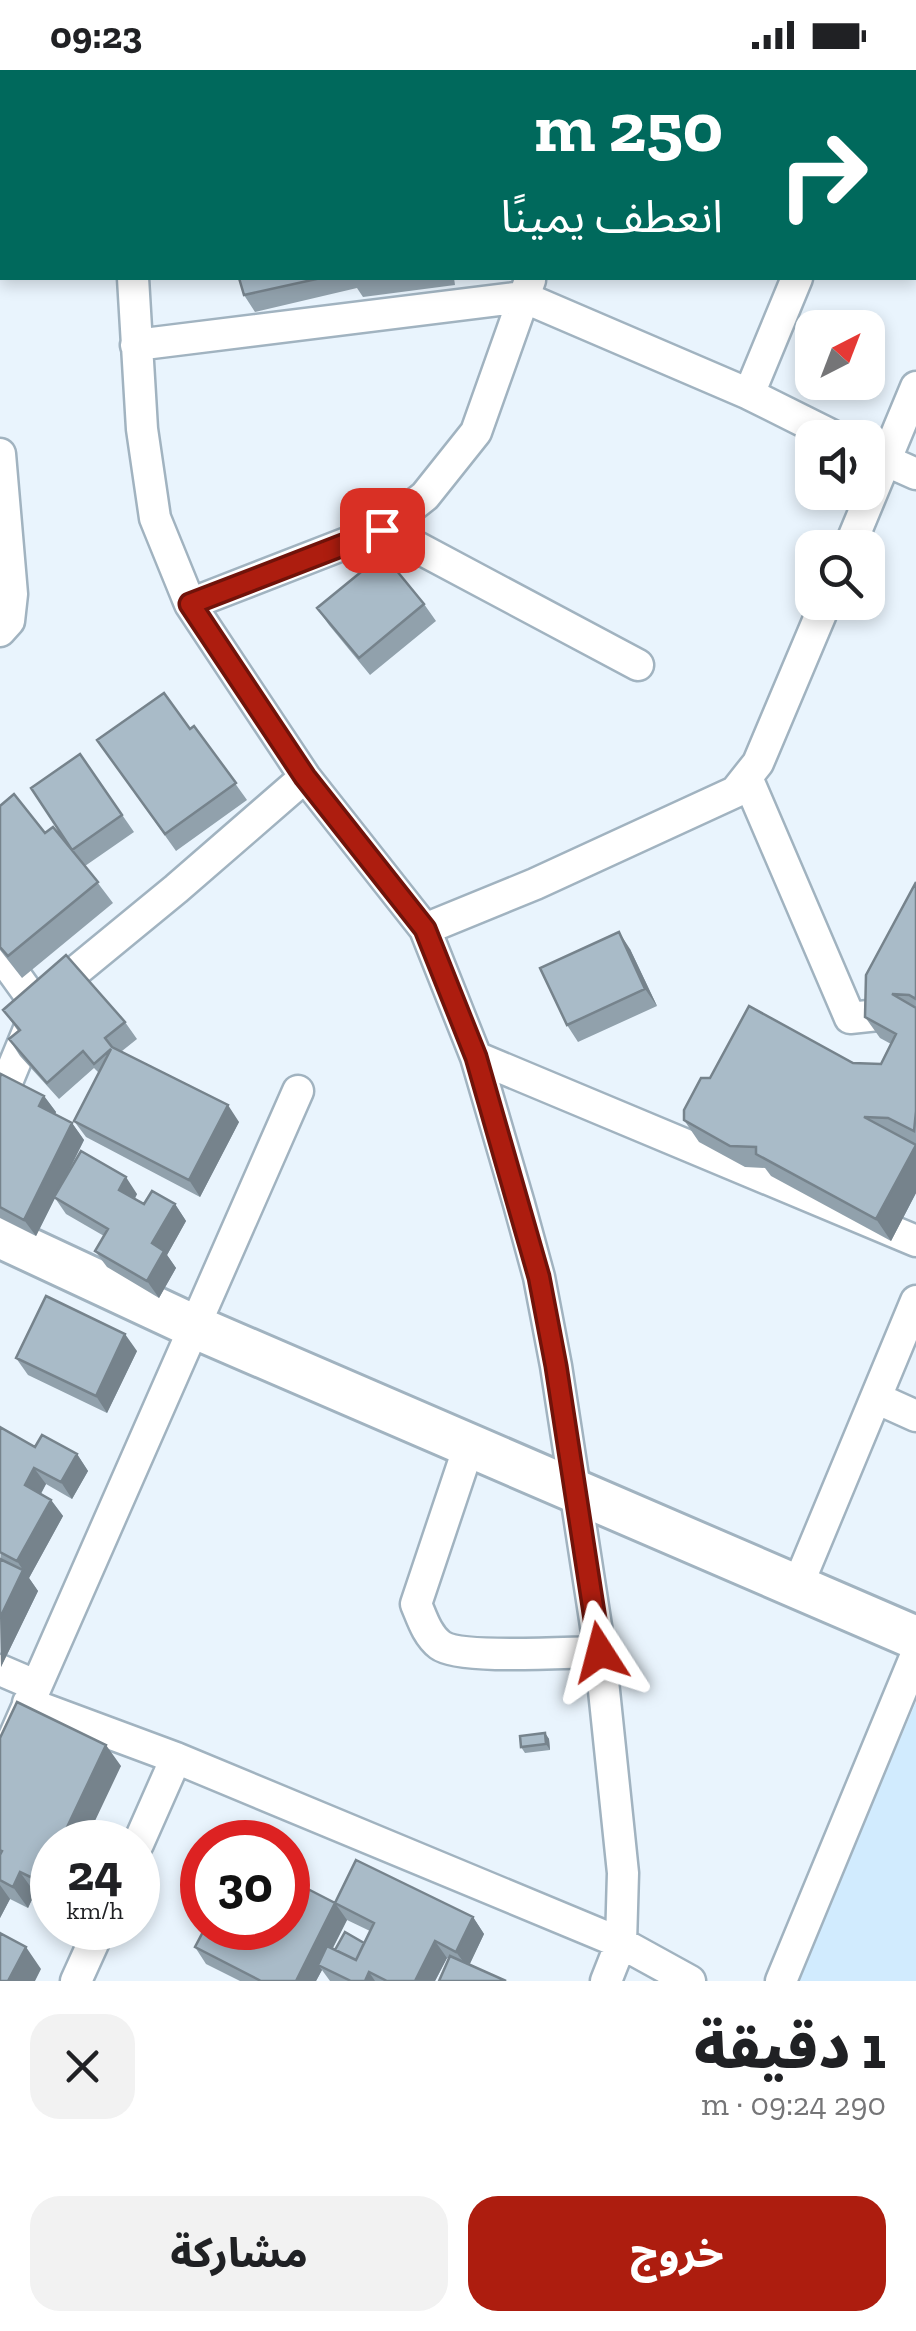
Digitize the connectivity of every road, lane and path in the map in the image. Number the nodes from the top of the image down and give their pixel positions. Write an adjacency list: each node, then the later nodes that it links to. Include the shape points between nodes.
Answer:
1 (133, 280): 4 (street)
2 (796, 280): 6 (street)
3 (527, 287): 4 (street); 6 (street); 12 (street, via 476,432 425,496)
4 (136, 345): 13 (street, via 155,518)
5 (916, 387): 8 (street)
6 (749, 394): 7 (street)
7 (801, 420)
8 (885, 441)
9 (0, 454): 15 (street, via 12,594 9,621)
10 (885, 461): 11 (street)
11 (916, 474)
12 (382, 530): 13 (street); 16 (street)
13 (190, 604): 17 (street)
14 (819, 620): 18 (street)
15 (0, 631)
16 (638, 665)
17 (305, 777): 19 (street); 22 (street)
18 (748, 780): 19 (street, via 695,813); 20 (street, via 850,1018 878,1015)
19 (425, 929): 23 (street)
20 (916, 942)
21 (0, 954): 22 (street)
22 (36, 1004): 25 (street)
23 (476, 1057): 27 (street); 33 (street, via 539,1277)
24 (298, 1092): 29 (street)
25 (0, 1099)
26 (0, 1236): 29 (street)
27 (916, 1241)
28 (916, 1302): 30 (street)
29 (195, 1327): 32 (street); 39 (street)
30 (876, 1398): 31 (street); 34 (street)
31 (916, 1416)
32 (469, 1446): 33 (street); 36 (street, via 416,1604 427,1630 442,1647 468,1652)
33 (574, 1492): 34 (street); 36 (street)
34 (797, 1587): 35 (street)
35 (916, 1638)
36 (600, 1652): 43 (street, via 623,1873)
37 (916, 1655): 48 (street)
38 (0, 1670): 39 (street)
39 (32, 1694): 40 (street); 41 (street)
40 (176, 1758): 42 (street); 43 (street)
41 (0, 1769)
42 (149, 1820)
43 (620, 1943): 46 (street); 47 (street)
44 (90, 1950): 45 (street)
45 (76, 1981)
46 (606, 1981)
47 (690, 1981)
48 (781, 1981)

